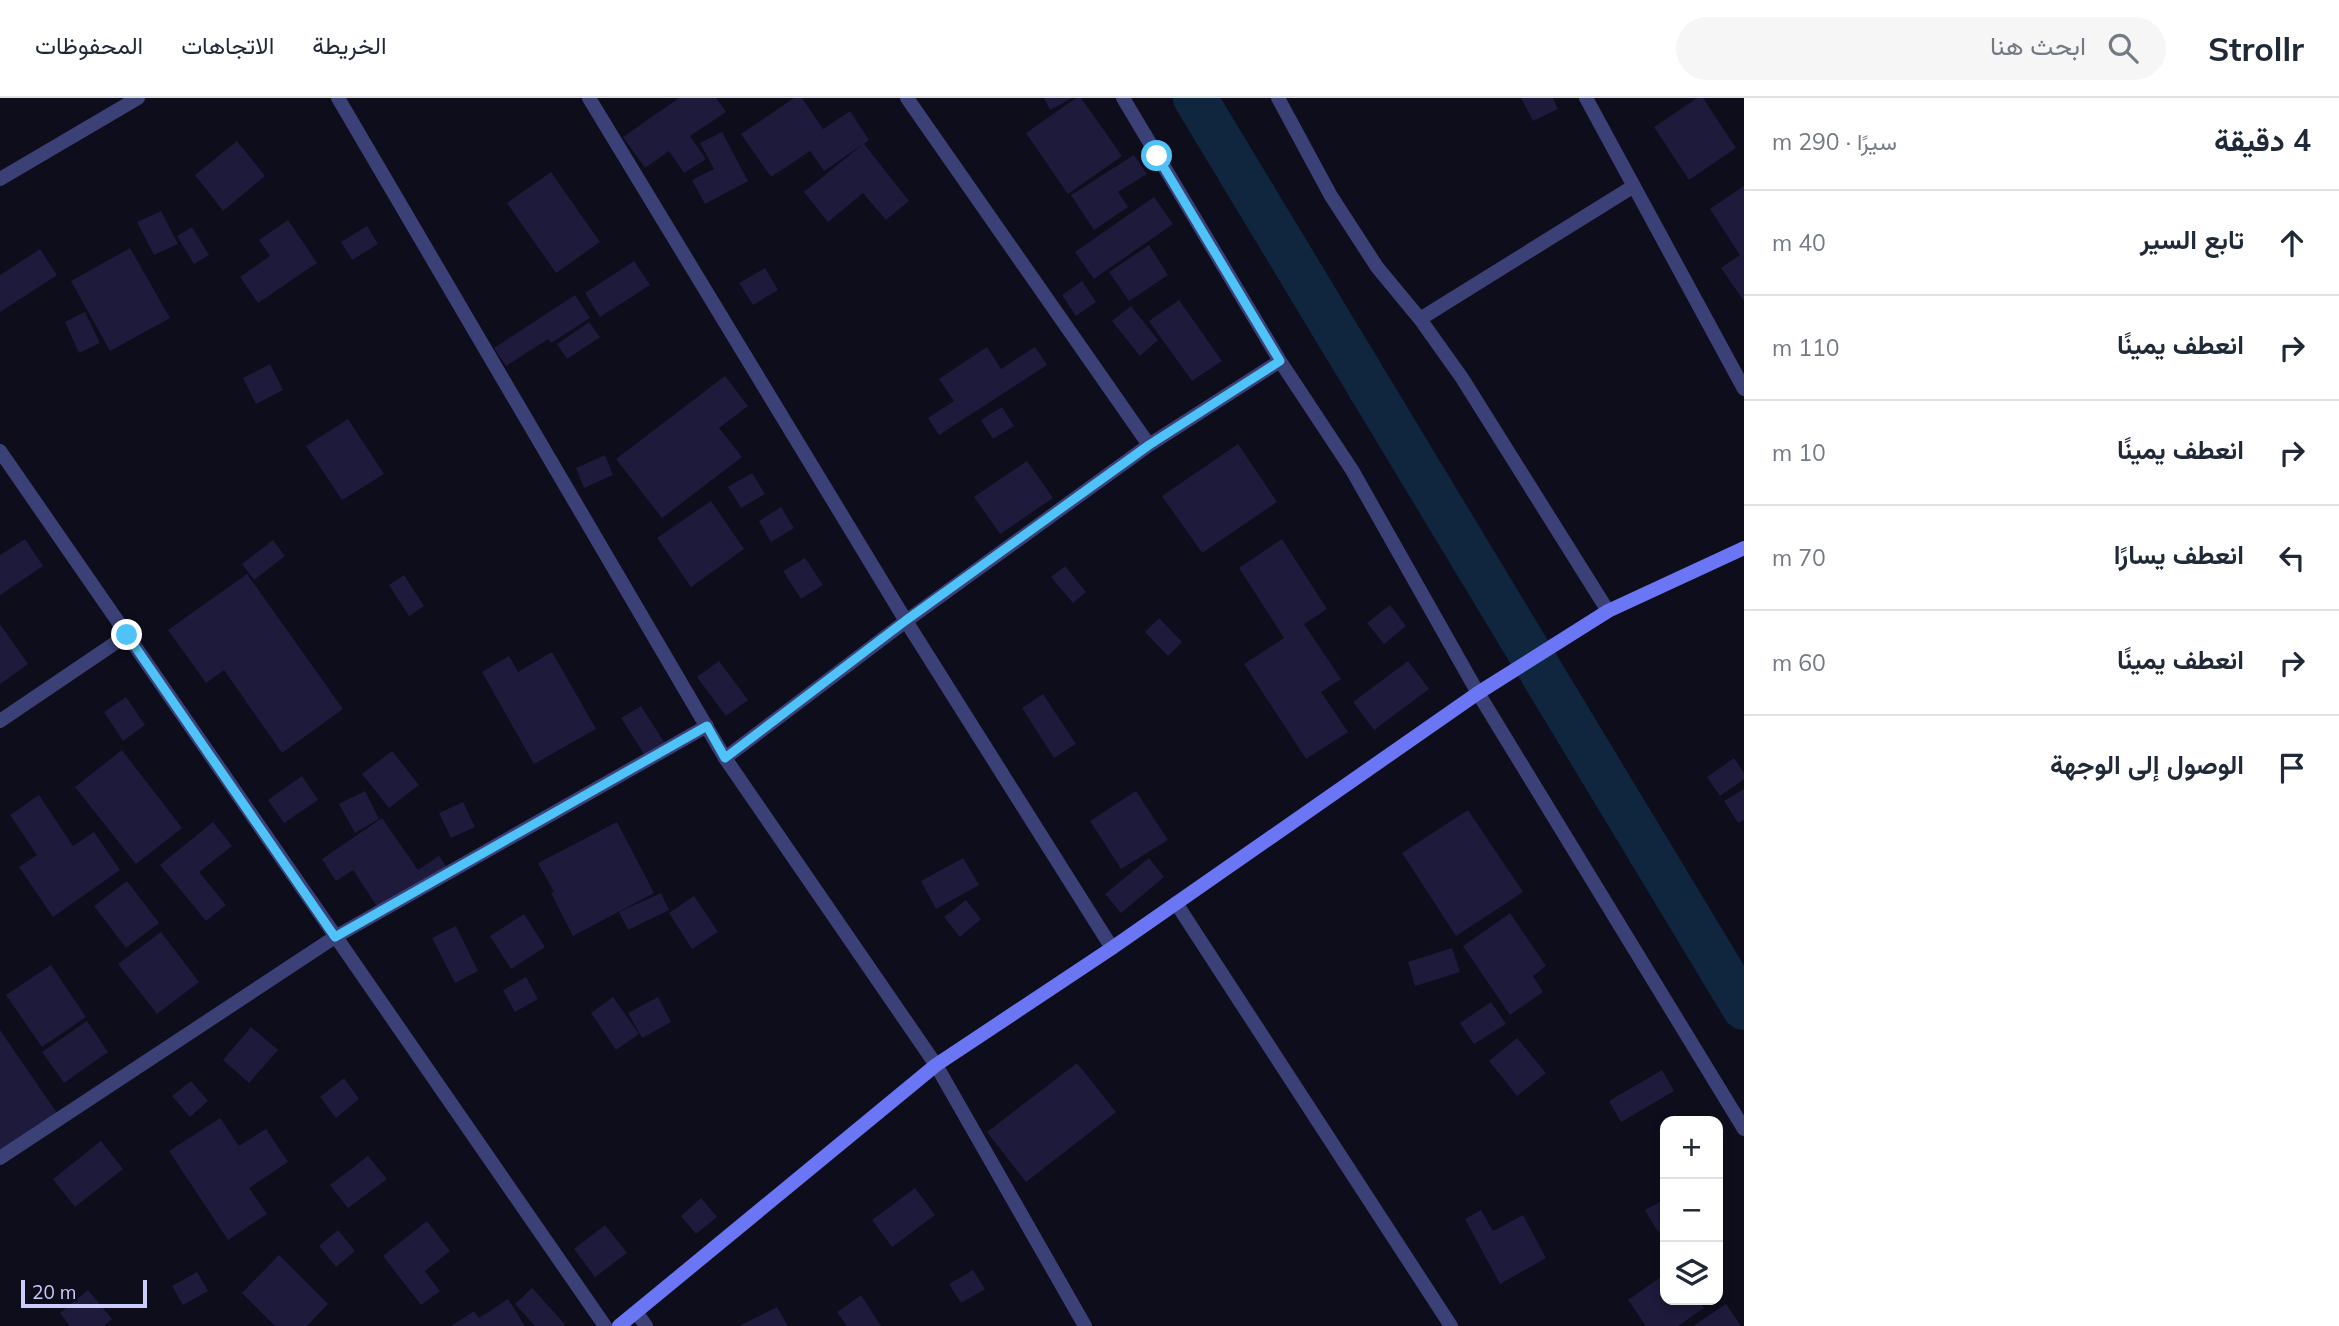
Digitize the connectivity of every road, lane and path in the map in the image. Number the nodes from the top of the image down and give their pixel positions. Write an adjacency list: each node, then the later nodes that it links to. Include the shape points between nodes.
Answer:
1 (138, 98): 8 (street)
2 (338, 98): 21 (street)
3 (589, 98): 17 (street)
4 (907, 98): 13 (street)
5 (1122, 98): 11 (street)
6 (1278, 98): 10 (street, via 1331,196 1377,267)
7 (1586, 98): 9 (street)
8 (0, 179)
9 (1634, 186): 10 (street); 12 (street)
10 (1420, 319): 16 (street)
11 (1280, 361): 13 (street); 19 (street, via 1352,470)
12 (1744, 389)
13 (1149, 445): 17 (street)
14 (0, 451): 18 (street)
15 (1744, 548): 16 (street)
16 (1608, 611): 19 (street)
17 (905, 621): 22 (street); 25 (street)
18 (127, 635): 20 (street); 24 (street)
19 (1478, 693): 23 (street); 27 (street)
20 (0, 721)
21 (707, 726): 22 (street); 24 (street)
22 (725, 758): 26 (street)
23 (1176, 903): 25 (street); 34 (street)
24 (335, 937): 28 (street); 30 (street)
25 (1112, 948): 26 (street)
26 (936, 1065): 29 (street); 33 (street)
27 (1744, 1129)
28 (0, 1158)
29 (637, 1313): 31 (street); 32 (street)
30 (605, 1326)
31 (619, 1326)
32 (646, 1326)
33 (1085, 1326)
34 (1451, 1326)

